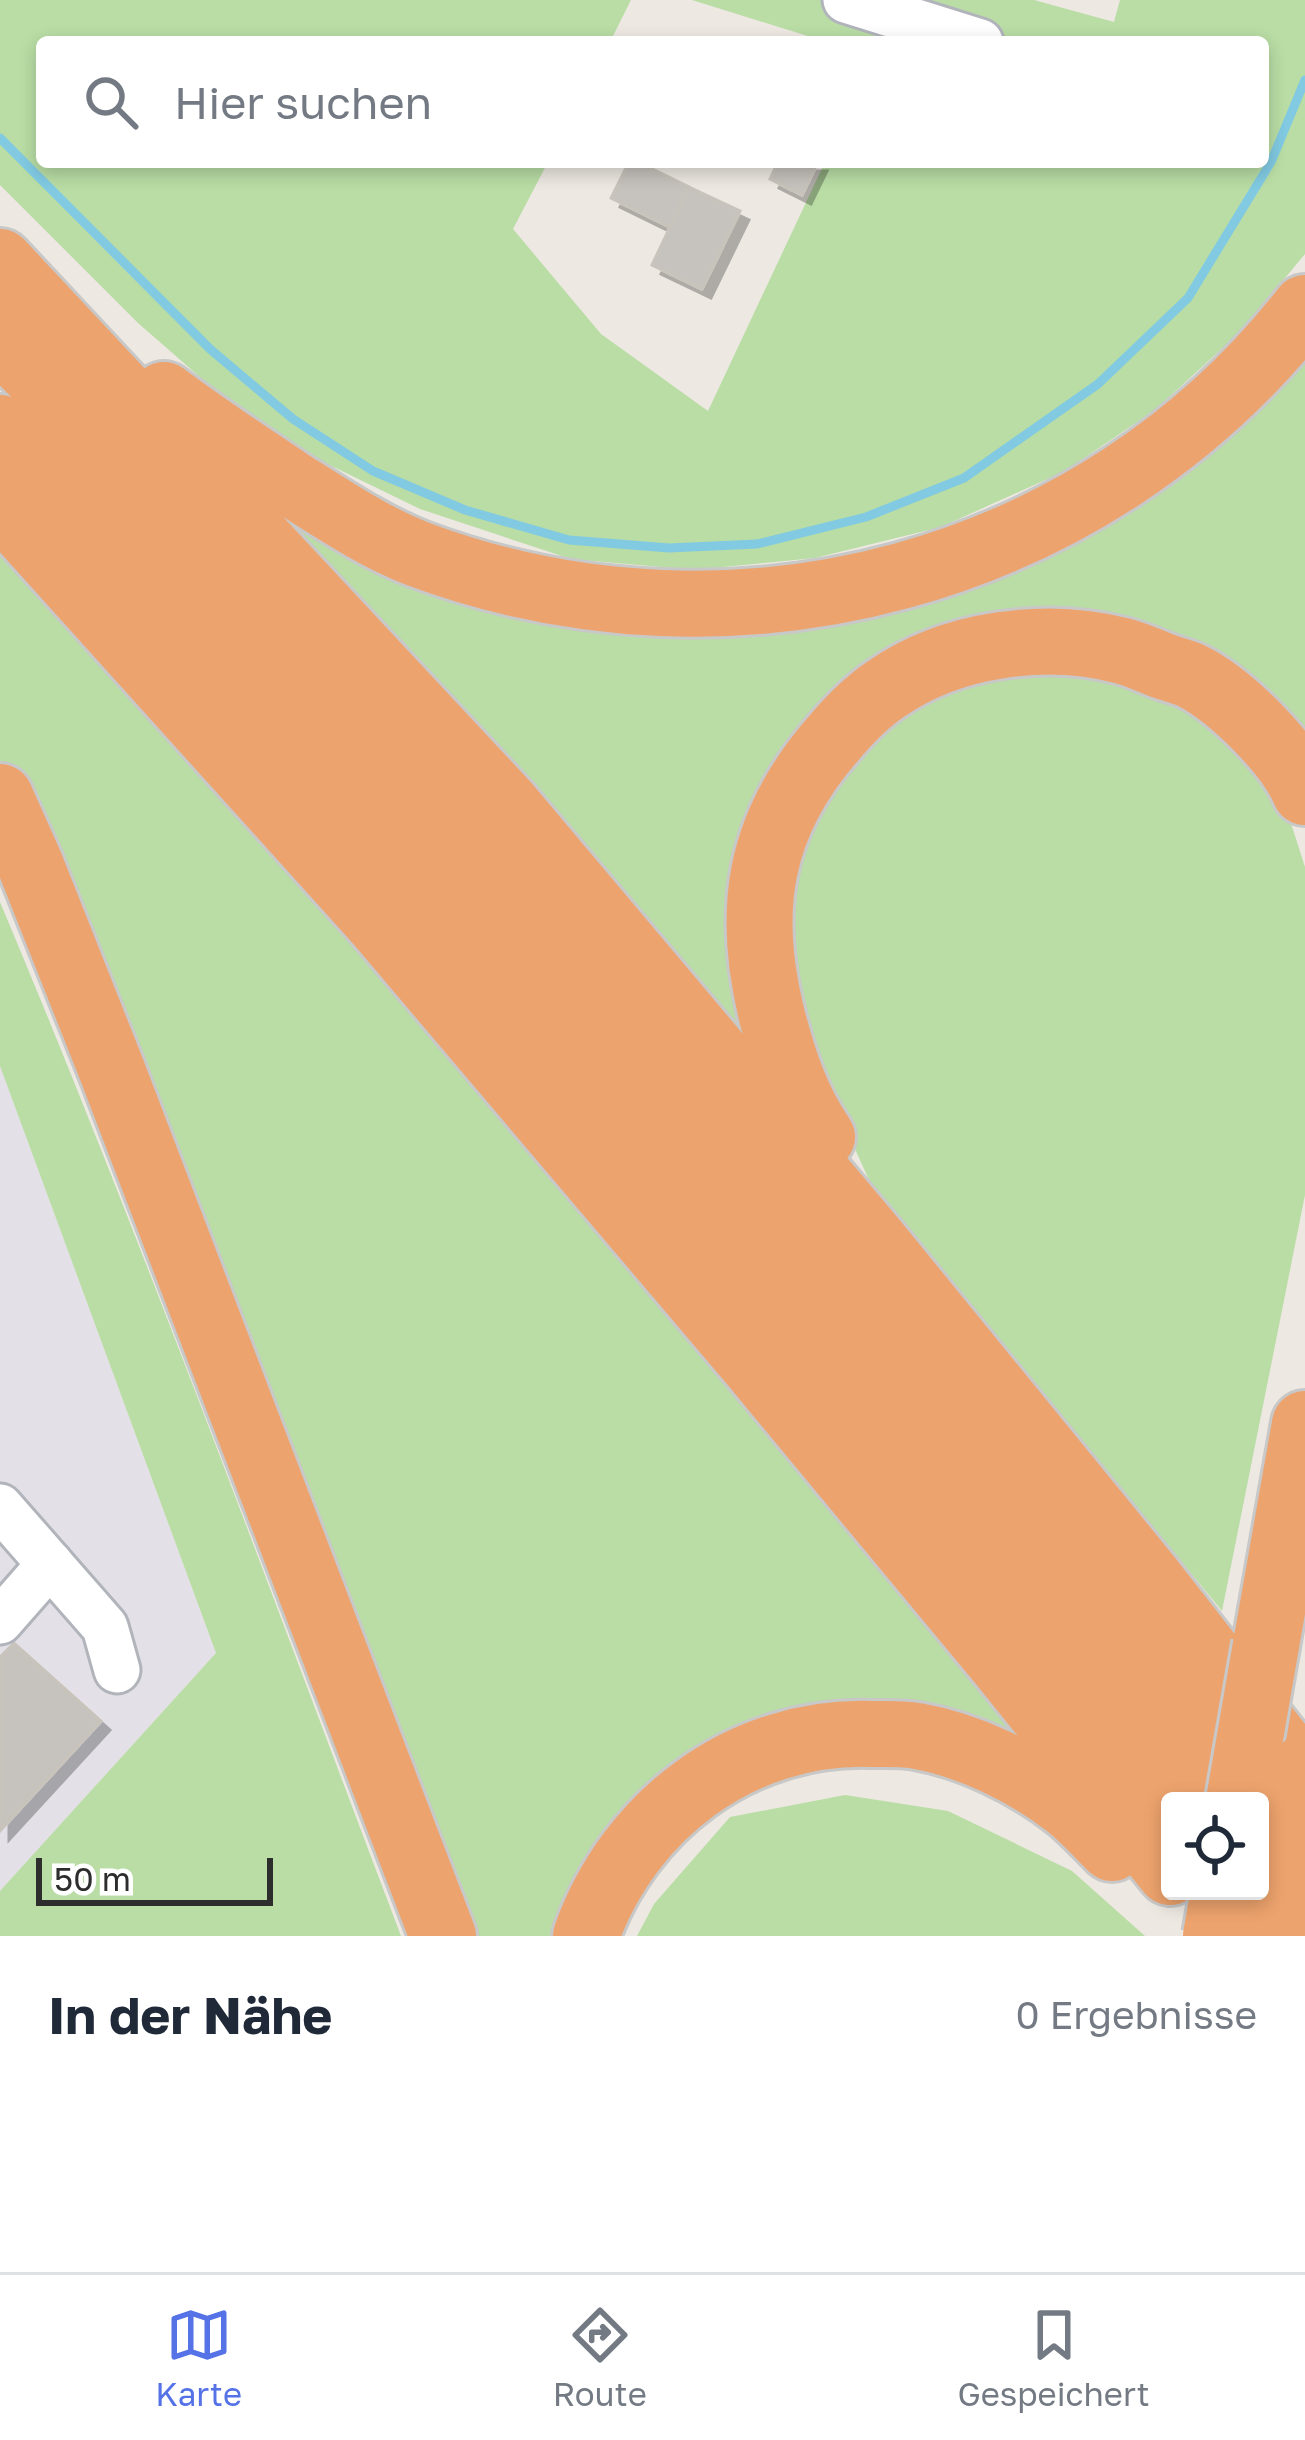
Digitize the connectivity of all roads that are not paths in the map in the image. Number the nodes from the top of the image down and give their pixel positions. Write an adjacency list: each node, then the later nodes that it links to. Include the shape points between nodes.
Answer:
1 (846, 0): 2 (street)
2 (961, 36)
3 (0, 262): 5 (highway)
4 (1305, 308): 5 (highway, via 1187,430 1018,535 869,585 693,605 541,587 367,532)
5 (65, 330): 11 (highway, via 506,804)
6 (0, 339): 21 (highway, via 483,867 843,1289)
7 (0, 428): 19 (highway, via 421,882 805,1332)
8 (0, 503): 23 (highway, via 393,940)
9 (1305, 792): 11 (highway, via 1247,716 1193,676 1122,651 1064,642 965,652 888,687 856,712 793,791 765,862 759,905 762,976 786,1070)
10 (0, 797): 26 (highway)
11 (875, 1242): 18 (highway)
12 (1305, 1424): 20 (highway, bridge)
13 (0, 1508): 14 (street)
14 (50, 1564): 15 (street); 16 (street, via 105,1627)
15 (0, 1621)
16 (117, 1670)
17 (1305, 1767): 25 (highway, bridge)
18 (1305, 1778)
19 (1177, 1792)
20 (1241, 1792)
21 (1243, 1792)
22 (1269, 1826): 24 (highway)
23 (1161, 1861)
24 (1305, 1872)
25 (1234, 1918): 27 (highway, via 1158,1891 1066,1804 1010,1769 914,1735 838,1732 756,1754 684,1795 626,1857)
26 (443, 1936)
27 (586, 1936)

